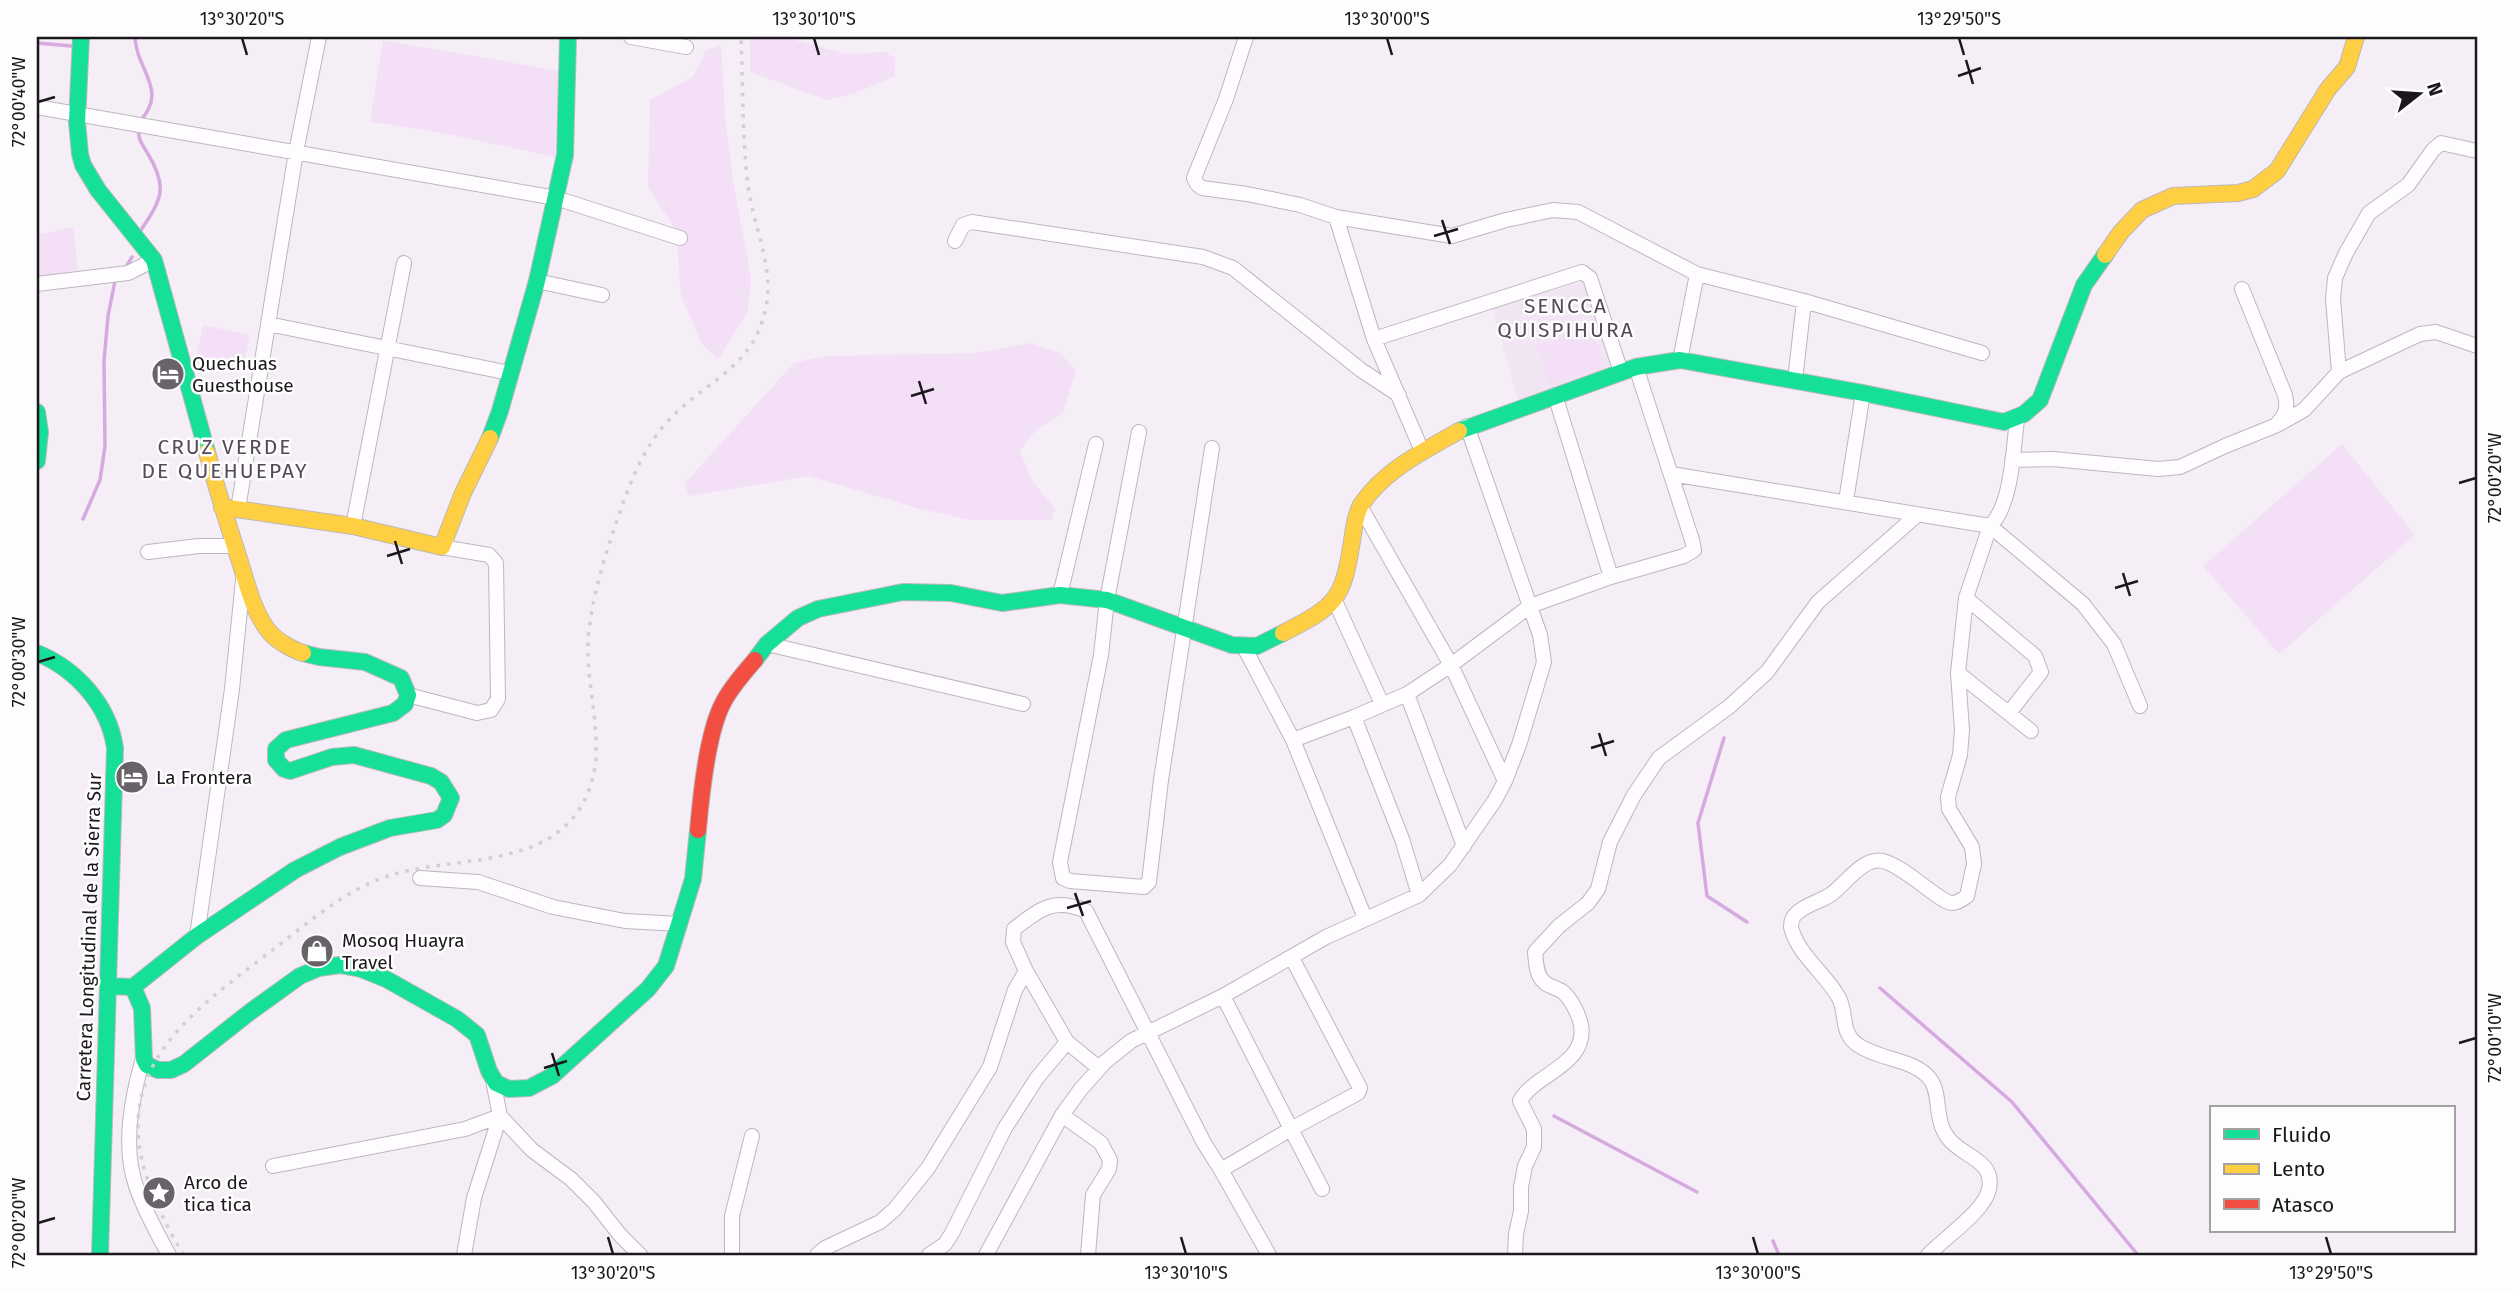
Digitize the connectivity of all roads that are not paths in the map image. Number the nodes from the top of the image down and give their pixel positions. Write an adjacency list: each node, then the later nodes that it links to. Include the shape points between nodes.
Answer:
1 (81, 37): 9 (main road)
2 (319, 37): 11 (street)
3 (568, 37): 12 (main road, via 565,155)
4 (631, 37): 7 (street)
5 (1246, 37): 13 (street, via 1194,178 1196,184)
6 (2356, 37): 38 (main road, via 2347,67 2277,171 2253,190 2173,196 2142,210 2121,232 2084,285 2040,400)
7 (686, 47)
8 (37, 107): 9 (street)
9 (79, 114): 11 (street); 16 (main road, via 82,164)
10 (2477, 151): 31 (street, via 2441,143 2408,185 2369,213 2336,278 2333,299)
11 (296, 152): 12 (street); 24 (street)
12 (556, 198): 14 (street); 19 (main road)
13 (1336, 217): 18 (street, via 1452,236 1553,210 1578,212); 25 (street)
14 (680, 238)
15 (955, 241): 35 (street, via 963,225 972,222 1203,257 1233,268)
16 (153, 260): 20 (street, via 128,273); 50 (main road)
17 (404, 263): 27 (street)
18 (1697, 274): 23 (street); 29 (street)
19 (537, 281): 22 (street); 32 (main road)
20 (37, 284)
21 (2242, 289): 40 (street, via 2285,395 2287,406)
22 (602, 295)
23 (1804, 301): 28 (street); 33 (street)
24 (268, 324): 27 (street); 50 (street)
25 (1374, 339): 30 (street, via 1582,272 1590,278); 35 (street)
26 (2477, 346): 31 (street, via 2436,332 2420,334)
27 (389, 347): 32 (street); 52 (street)
28 (1982, 353)
29 (1680, 360): 30 (main road); 33 (main road)
30 (1628, 370): 36 (main road); 47 (street)
31 (2339, 372): 40 (street, via 2304,410)
32 (509, 373): 55 (main road, via 485,452)
33 (1795, 380): 34 (main road)
34 (1863, 393): 38 (main road, via 2004,422); 48 (street)
35 (1399, 395): 44 (street)
36 (1555, 395): 39 (main road); 58 (street)
37 (37, 412): 46 (main road)
38 (2017, 419): 45 (street)
39 (1467, 425): 44 (main road); 63 (street)
40 (2277, 425): 45 (street, via 2180,467)
41 (1139, 432): 61 (street)
42 (1097, 444): 59 (street)
43 (1212, 448): 64 (street)
44 (1422, 451): 49 (main road, via 1384,479)
45 (2012, 460): 53 (street, via 2003,504)
46 (37, 461)
47 (1671, 474): 48 (street); 58 (street, via 1694,550)
48 (1846, 501): 51 (street)
49 (1360, 506): 62 (main road, via 1347,574); 68 (street)
50 (230, 508): 52 (main road); 54 (main road)
51 (1917, 515): 53 (street); 114 (street, via 1818,603 1767,672 1730,706 1659,758 1610,842 1598,889 1535,952 1543,981 1564,993 1582,1029 1578,1046 1563,1066 1525,1092 1520,1101 1534,1129 1534,1147 1521,1188)
52 (353, 526): 55 (main road)
53 (1990, 526): 60 (street); 74 (street, via 2083,604 2114,643)
54 (236, 546): 56 (street); 57 (main road)
55 (442, 547): 71 (street, via 489,555 496,562 498,699 491,710 477,713)
56 (148, 551)
57 (244, 570): 71 (main road, via 251,596 272,635 296,651 365,662 401,678); 85 (street)
58 (1611, 577): 63 (street)
59 (1060, 595): 61 (main road); 65 (main road, via 1002,603 951,593 903,592 818,608)
60 (1966, 598): 69 (street); 75 (street, via 2040,663 2041,672)
61 (1107, 600): 64 (main road); 64 (street, via 1101,655 1060,862 1063,878 1070,881 1144,887 1149,882)
62 (1335, 601): 66 (main road, via 1257,646); 73 (street)
63 (1530, 606): 68 (street); 79 (street, via 1544,662)
64 (1184, 626): 66 (main road)
65 (767, 644): 72 (street); 84 (main road, via 716,717 701,795 693,879)
66 (1244, 647): 78 (street)
67 (37, 653): 88 (main road, Carretera Longitudinal de la Sierra Sur, via 86,687 113,736 116,762)
68 (1451, 665): 70 (street); 79 (street)
69 (1958, 673): 75 (street); 103 (street, via 1961,743 1948,797 1949,809 1972,847 1974,864 1967,896 1953,903 1944,901 1910,874 1872,861 1827,897 1794,915 1791,927 1841,1002 1853,1041 1929,1077 1945,1135 1989,1173 1989,1192 1978,1209)
70 (1407, 694): 73 (street); 80 (street)
71 (408, 695): 85 (main road, via 393,713 286,740 276,749 276,760 290,771 331,757 354,755 431,776 451,798 444,815 390,828 295,870)
72 (1023, 704)
73 (1382, 704): 76 (street)
74 (2140, 706)
75 (2009, 713): 77 (street)
76 (1354, 717): 78 (street); 82 (street)
77 (2031, 732)
78 (1293, 740): 83 (street)
79 (1505, 781): 80 (street)
80 (1464, 846): 82 (street)
81 (420, 878): 84 (street, via 478,882 553,907 625,921)
82 (1419, 895): 83 (street)
83 (1365, 918): 86 (street)
84 (680, 924): 95 (main road, via 666,966 648,989 552,1076 520,1090)
85 (197, 936): 89 (main road)
86 (1293, 958): 90 (street); 98 (street, via 1360,1091)
87 (1026, 971): 91 (street, via 1013,942 1014,929 1039,910 1061,903 1086,911); 92 (street); 109 (street, via 1015,990 990,1067 928,1168 880,1222)
88 (108, 986): 89 (main road); 104 (main road, Carretera Longitudinal de la Sierra Sur)
89 (133, 987): 93 (main road, via 142,1009)
90 (1223, 996): 91 (street); 98 (street)
91 (1149, 1032): 94 (street); 101 (street)
92 (1067, 1042): 94 (street); 110 (street, via 1005,1128 945,1244)
93 (143, 1058): 95 (main road, via 160,1072 178,1068 299,976 341,964 365,970 468,1026 482,1044); 105 (street, via 132,1106 132,1167 140,1197)
94 (1099, 1068): 96 (street)
95 (494, 1080): 97 (street)
96 (1062, 1115): 111 (street); 112 (street, via 1109,1154 1109,1169 1093,1195)
97 (500, 1116): 100 (street, via 465,1129); 106 (street, via 474,1198); 107 (street, via 594,1202)
98 (1291, 1129): 101 (street); 102 (street)
99 (752, 1136): 108 (street, via 732,1216)
100 (273, 1166)
101 (1221, 1170): 113 (street)
102 (1322, 1189)
103 (1936, 1252)
104 (100, 1255)
105 (169, 1255)
106 (464, 1255)
107 (640, 1255)
108 (732, 1255)
109 (817, 1255)
110 (929, 1255)
111 (986, 1255)
112 (1088, 1255)
113 (1269, 1255)
114 (1515, 1255)

